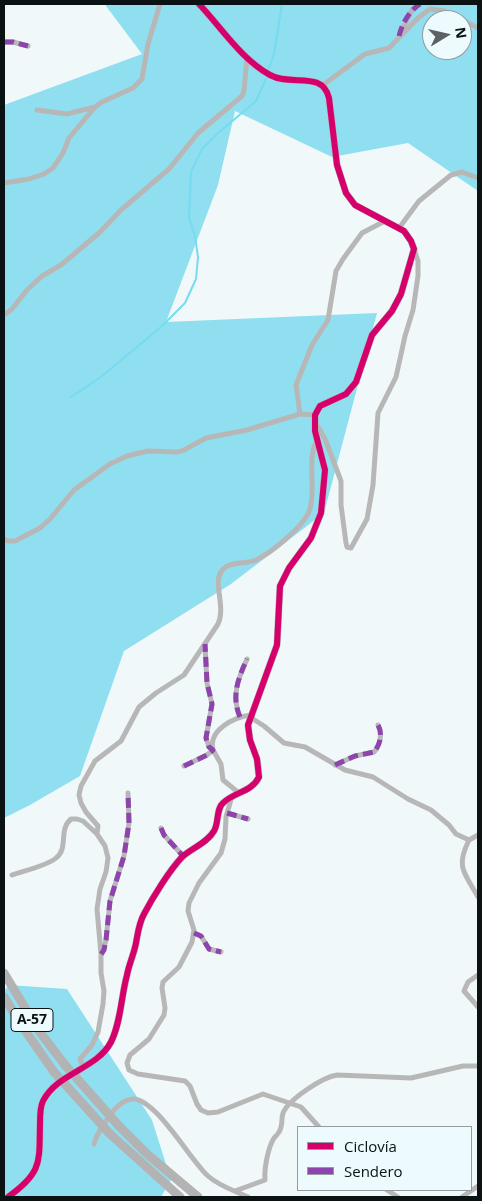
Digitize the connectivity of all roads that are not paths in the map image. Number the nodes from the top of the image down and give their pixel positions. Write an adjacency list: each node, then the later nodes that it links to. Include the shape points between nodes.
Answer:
1 (160, 4): 10 (street, via 142,79 133,88)
2 (200, 4): 8 (street)
3 (420, 4): 5 (street, via 412,10)
4 (478, 28): 5 (street, via 444,11 430,9)
5 (399, 36): 9 (street, via 389,48 365,54)
6 (4, 42): 7 (street)
7 (28, 46)
8 (247, 56): 9 (street, via 278,79 314,81); 17 (street, via 242,96 198,133 170,169 122,209 93,239 27,290)
9 (323, 85): 14 (street, via 329,98 337,165 346,193 355,205)
10 (95, 107): 11 (street, via 67,114); 13 (street, via 69,138 53,168 29,179)
11 (38, 110)
12 (478, 178): 15 (street, via 462,172 451,175 420,201)
13 (4, 183)
14 (385, 221): 15 (street); 18 (street, via 362,233 336,271 328,320 312,345 296,385)
15 (399, 228): 16 (street, via 408,236)
16 (414, 249): 19 (street, via 401,294 372,335 356,382 346,394 320,406); 19 (street, via 418,276 413,310 396,377 378,413 374,485 367,519 351,548 346,543 341,481)
17 (4, 315)
18 (300, 414): 19 (street); 21 (street, via 206,438 184,450 148,451 127,456 74,490 40,528 12,541)
19 (315, 419): 20 (street)
20 (318, 440): 22 (street, via 312,447 313,477 306,517 277,546 255,561 226,566 221,571 218,579 222,616); 24 (street, via 325,470 321,513 311,538 280,586 277,645)
21 (4, 538)
22 (205, 644): 27 (street, via 207,683 212,704 206,738); 35 (street, via 184,675 139,707 120,741 96,761 81,786 81,803 98,826)
23 (247, 660): 25 (street, via 235,698)
24 (250, 716): 25 (street); 28 (street, via 282,742 305,747); 31 (street, via 248,731 259,777 252,787)
25 (240, 717): 27 (street, via 224,725 212,743)
26 (378, 725): 28 (street, via 381,733 374,752)
27 (213, 750): 29 (street); 31 (street, via 221,764 223,780)
28 (336, 765): 37 (street, via 373,777 431,810 456,834)
29 (184, 766)
30 (128, 793): 43 (street, via 129,823 124,856 110,901)
31 (235, 794): 32 (street); 38 (street, via 221,804 211,835)
32 (227, 813): 33 (street); 41 (street, via 221,854 199,883 189,903)
33 (248, 818)
34 (161, 828): 38 (street)
35 (97, 834): 39 (street, via 82,821 71,820 64,827 63,850 55,860); 43 (street, via 108,858 97,909)
36 (478, 836): 37 (street)
37 (470, 840): 40 (street, via 461,868)
38 (183, 856): 49 (street, via 142,917 116,1031 110,1044)
39 (12, 875)
40 (478, 897)
41 (194, 932): 42 (street, via 201,936 209,949); 50 (street, via 179,967 163,982 164,1015 149,1039 130,1055 129,1070 185,1081 201,1110 208,1113 263,1094)
42 (220, 952)
43 (102, 954): 49 (street, via 103,1004 98,1032 80,1059)
44 (4, 973): 56 (highway, A-57, bridge, via 64,1065 147,1154)
45 (478, 975): 47 (street, via 468,982 464,991)
46 (4, 997): 55 (highway, A-57, bridge, via 54,1072 110,1134)
47 (478, 1007)
48 (478, 1066): 50 (street, via 463,1066 411,1078 328,1076)
49 (83, 1067): 54 (street, via 56,1085 42,1102 38,1166 32,1177)
50 (291, 1103): 51 (street, via 300,1107); 53 (street, via 282,1115 281,1128 272,1143 265,1180)
51 (318, 1126)
52 (94, 1144): 53 (street, via 97,1134 123,1101 132,1098 142,1101 159,1115 208,1176)
53 (235, 1191): 57 (street)
54 (8, 1197)
55 (180, 1197)
56 (198, 1197)
57 (248, 1197)

